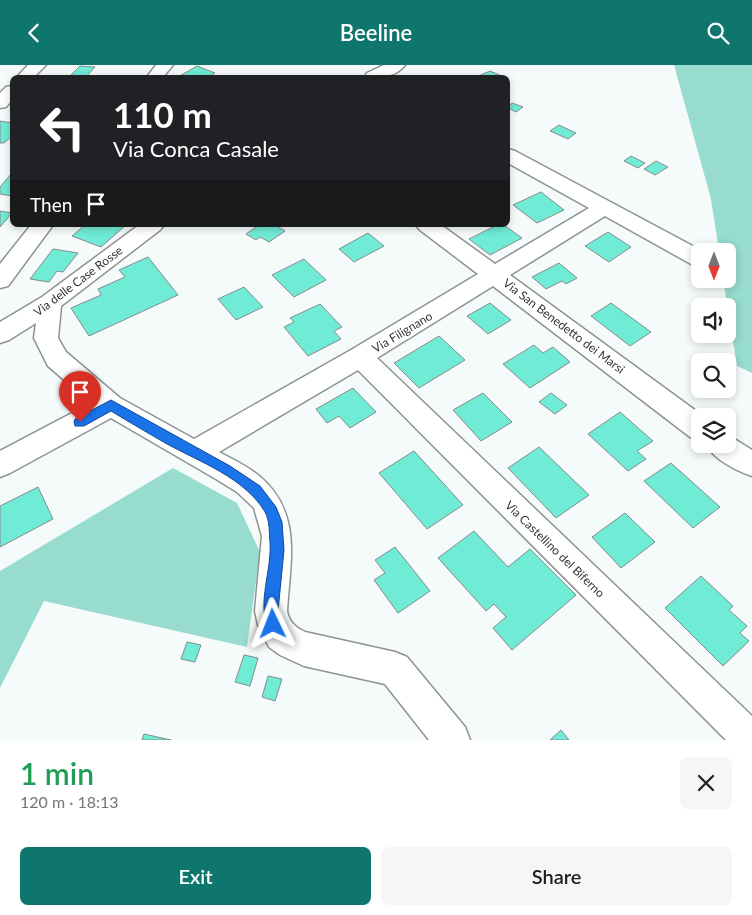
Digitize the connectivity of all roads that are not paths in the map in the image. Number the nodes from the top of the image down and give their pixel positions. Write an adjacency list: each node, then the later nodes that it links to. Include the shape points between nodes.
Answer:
1 (38, 65): 4 (street)
2 (165, 65): 5 (street)
3 (397, 65): 6 (street)
4 (28, 75)
5 (157, 75)
6 (377, 75)
7 (10, 93): 8 (street)
8 (0, 103)
9 (510, 156): 10 (street)
10 (605, 207): 14 (street); 15 (street, Via Filignano)
11 (40, 227): 16 (street)
12 (150, 227): 17 (street, Via delle Case Rosse)
13 (430, 227): 15 (street, Via San Benedetto dei Marsi)
14 (691, 255)
15 (496, 275): 19 (street, Via Filignano); 21 (street, Via San Benedetto dei Marsi)
16 (0, 280)
17 (50, 303): 18 (street, Via delle Case Rosse); 20 (street, via 46,333 50,349)
18 (0, 334)
19 (360, 357): 22 (street, Via Filignano); 27 (street, Via Castellino del Biferno)
20 (111, 405): 22 (street); 25 (street)
21 (691, 422)
22 (196, 452): 26 (street, via 246,483 271,511 277,550 271,618 280,635 304,649 396,669)
23 (734, 453): 24 (street)
24 (752, 464)
25 (0, 465)
26 (452, 740)
27 (751, 740)

